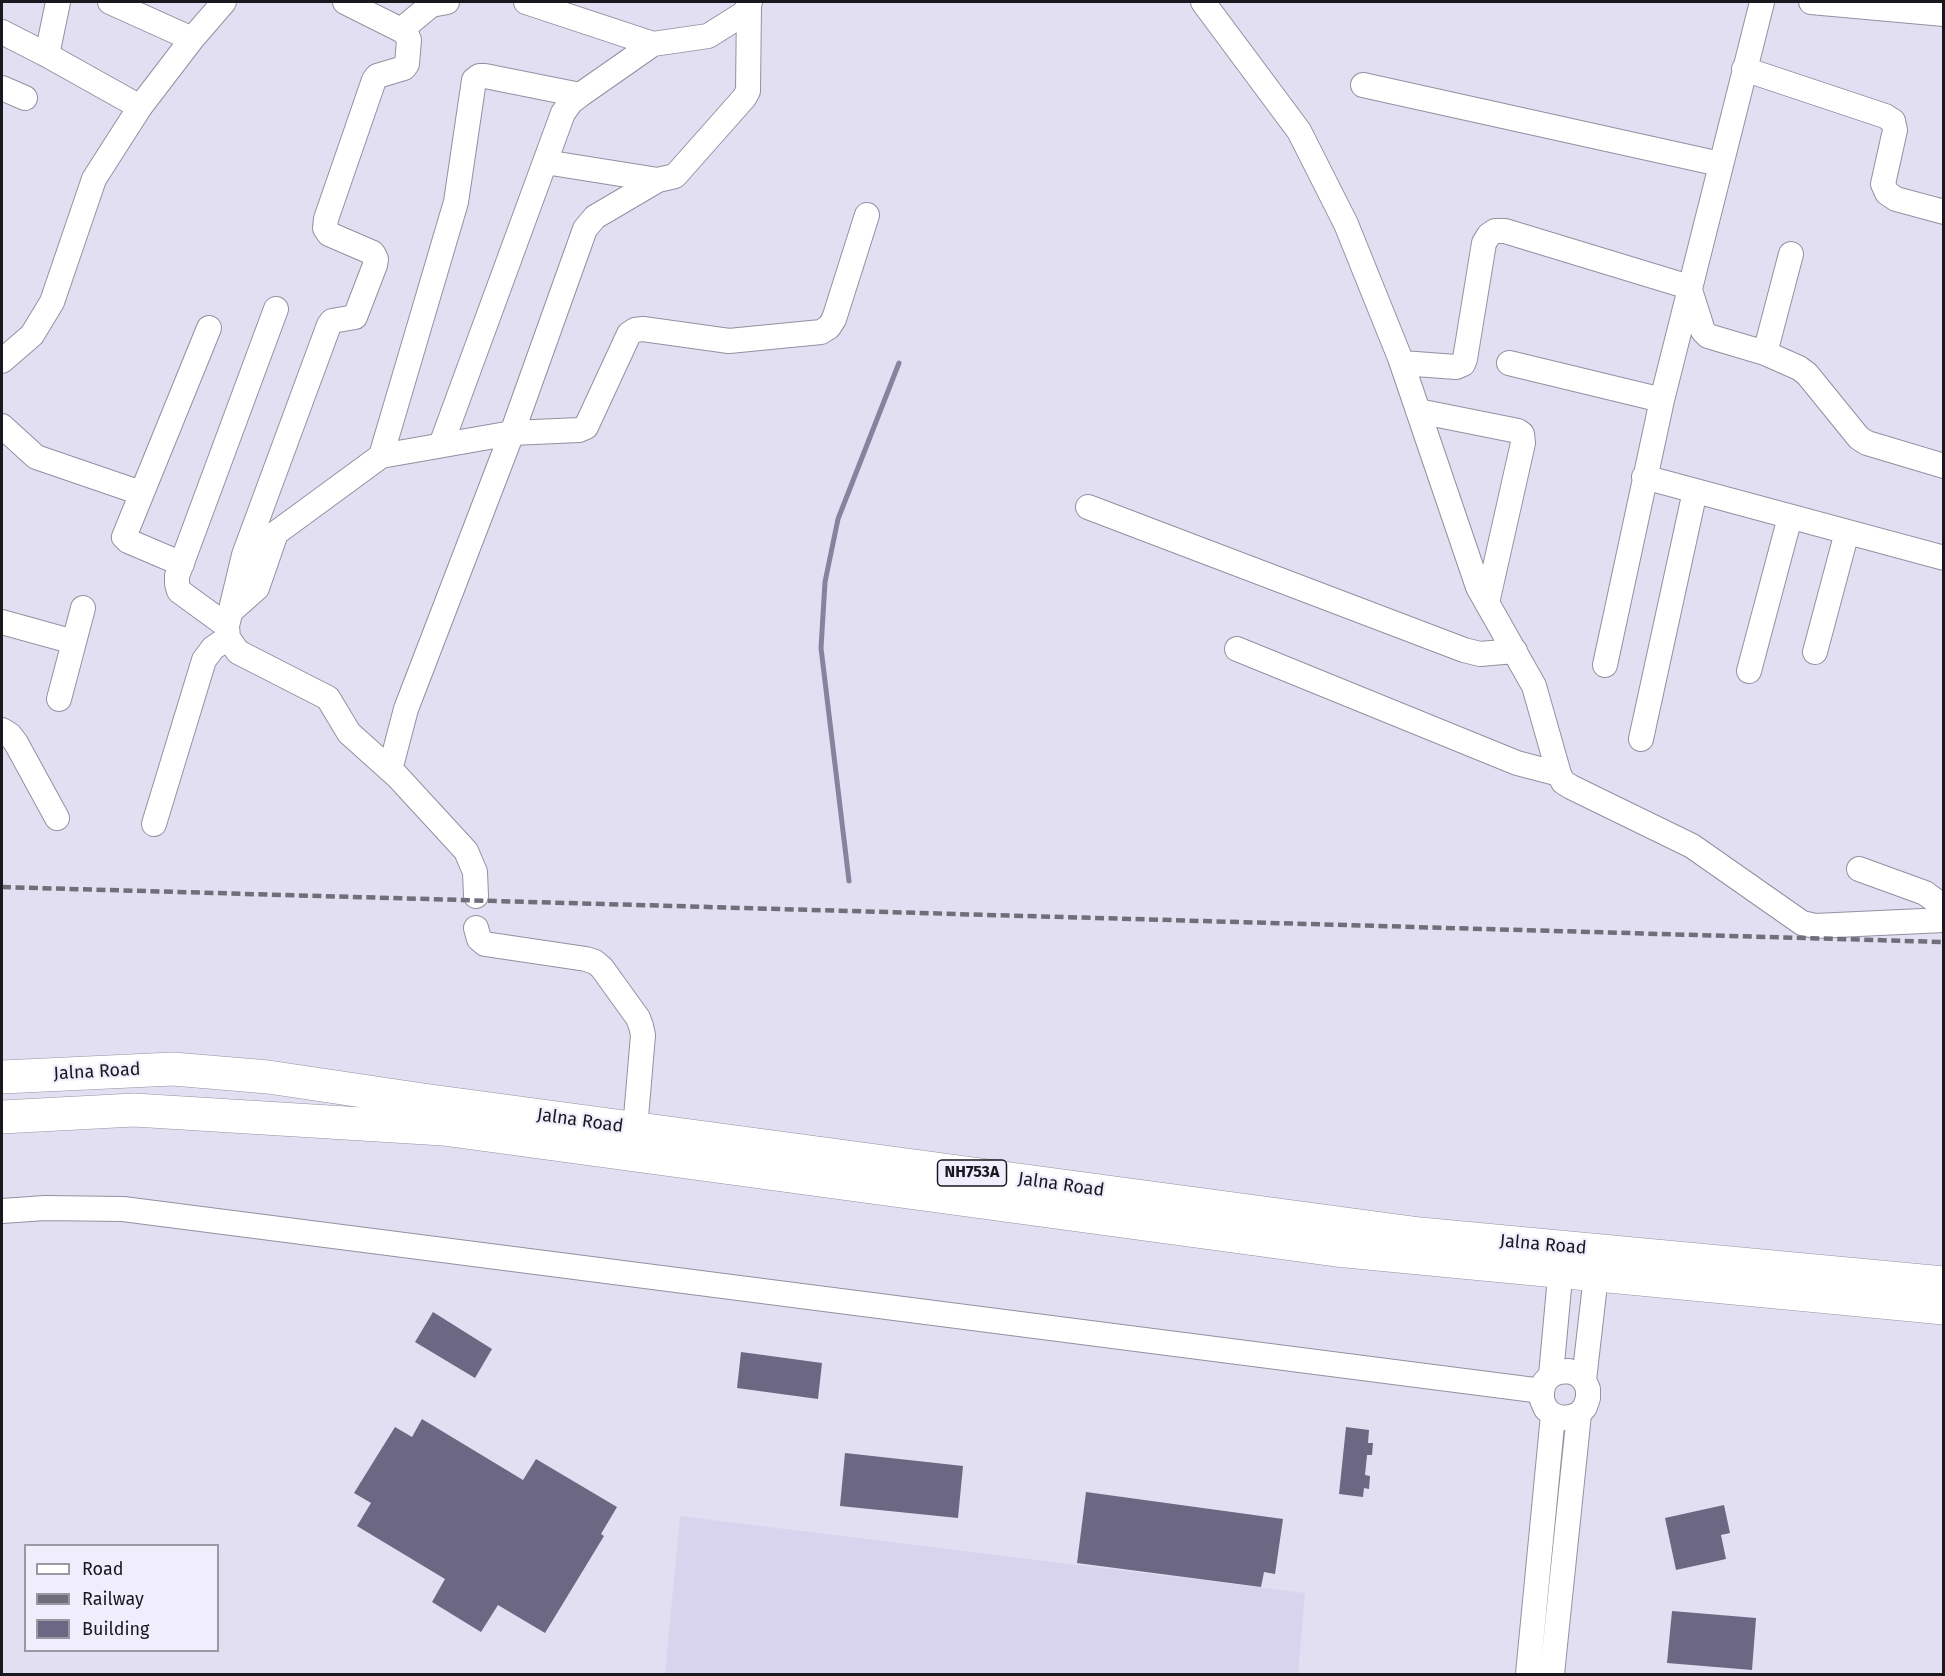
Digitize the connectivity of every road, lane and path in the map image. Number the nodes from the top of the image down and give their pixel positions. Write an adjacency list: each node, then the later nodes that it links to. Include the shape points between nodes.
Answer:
1 (57, 2): 16 (street)
2 (110, 2): 14 (street)
3 (224, 2): 14 (street)
4 (345, 2): 12 (street)
5 (447, 2): 12 (street, via 431,5)
6 (526, 2): 15 (street)
7 (1203, 2): 34 (street, via 1299,131 1346,224)
8 (1762, 2): 17 (street)
9 (1811, 2): 11 (street)
10 (749, 4): 15 (street, via 743,14 708,36); 25 (street, via 748,91 675,176)
11 (1944, 14)
12 (401, 30): 54 (street, via 409,40 407,63 401,71 377,76 374,81 325,228 329,234 373,253 375,266 355,317 329,325 244,555)
13 (2, 32): 16 (street)
14 (192, 39): 22 (street)
15 (652, 44): 20 (street)
16 (47, 55): 22 (street)
17 (1744, 69): 24 (street); 26 (street, via 1893,121 1895,130 1883,184 1887,193)
18 (1362, 85): 24 (street)
19 (2, 88): 21 (street)
20 (580, 95): 23 (street, via 563,113); 41 (street, via 485,76 474,80 456,202)
21 (25, 98)
22 (140, 107): 33 (street, via 94,179 52,302 32,335)
23 (545, 162): 25 (street); 40 (street)
24 (1720, 164): 29 (street)
25 (658, 180): 39 (street, via 590,221)
26 (1944, 212)
27 (867, 215): 39 (street, via 834,320 821,332 729,341 635,330 629,334 586,427)
28 (1791, 254): 32 (street)
29 (1689, 286): 32 (street, via 1708,336); 34 (street, via 1495,231 1484,243 1463,364 1456,367); 36 (street)
30 (276, 309): 50 (street)
31 (209, 328): 45 (street)
32 (1765, 353): 42 (street, via 1790,362 1807,374 1859,438)
33 (2, 361)
34 (1402, 363): 37 (street)
35 (1509, 363): 36 (street)
36 (1662, 400): 43 (street)
37 (1418, 411): 51 (street, via 1478,587); 51 (street, via 1518,431 1524,438)
38 (2, 426): 45 (street, via 36,458)
39 (512, 433): 40 (street); 64 (street, via 406,709)
40 (441, 446): 41 (street)
41 (381, 456): 54 (street, via 276,533 257,588)
42 (1944, 466)
43 (1644, 477): 44 (street); 59 (street)
44 (1695, 491): 47 (street); 63 (street)
45 (141, 493): 50 (street, via 124,537)
46 (1088, 507): 57 (street, via 1464,651)
47 (1790, 517): 48 (street); 60 (street)
48 (1847, 532): 49 (street); 58 (street)
49 (1944, 558)
50 (182, 564): 54 (street, via 177,576 179,591)
51 (1487, 603): 57 (street)
52 (83, 608): 55 (street)
53 (2, 622): 55 (street)
54 (229, 625): 64 (street, via 238,652 328,698 349,734); 67 (street, via 204,660)
55 (74, 642): 61 (street)
56 (1237, 649): 65 (street, via 1517,764)
57 (1515, 651): 65 (street, via 1538,697)
58 (1815, 652)
59 (1605, 665)
60 (1749, 671)
61 (59, 699)
62 (2, 729): 66 (street, via 16,743)
63 (1641, 739)
64 (390, 770): 69 (street, via 465,851 475,872)
65 (1559, 774): 71 (street, via 1571,787 1692,846 1802,923 1815,926)
66 (57, 818)
67 (154, 824)
68 (1859, 869): 70 (street, via 1925,893)
69 (476, 896)
70 (1944, 907)
71 (1944, 920)
72 (476, 928): 75 (street, via 485,944 586,959 602,968 641,1026)
73 (2, 1077): 75 (highway, Jalna Road / NH753A, via 173,1068 268,1077)
74 (2, 1117): 77 (highway, Jalna Road / NH753A, via 134,1110 443,1129 1336,1250)
75 (635, 1129): 77 (highway, Jalna Road / NH753A, via 1420,1234)
76 (2, 1211): 82 (street, via 123,1209)
77 (1562, 1259): 78 (highway, Jalna Road / NH753A); 82 (street)
78 (1598, 1263): 79 (highway, Jalna Road / NH753A); 80 (highway, Jalna Road / NH753A); 81 (street)
79 (1944, 1283)
80 (1944, 1308)
81 (1584, 1380): 82 (street, via 1569,1371 1559,1372); 83 (street, via 1588,1398)
82 (1546, 1383): 84 (street, via 1542,1400)
83 (1579, 1414): 84 (street, via 1562,1418); 86 (street)
84 (1553, 1415): 85 (street)
85 (1528, 1674)
86 (1552, 1674)

